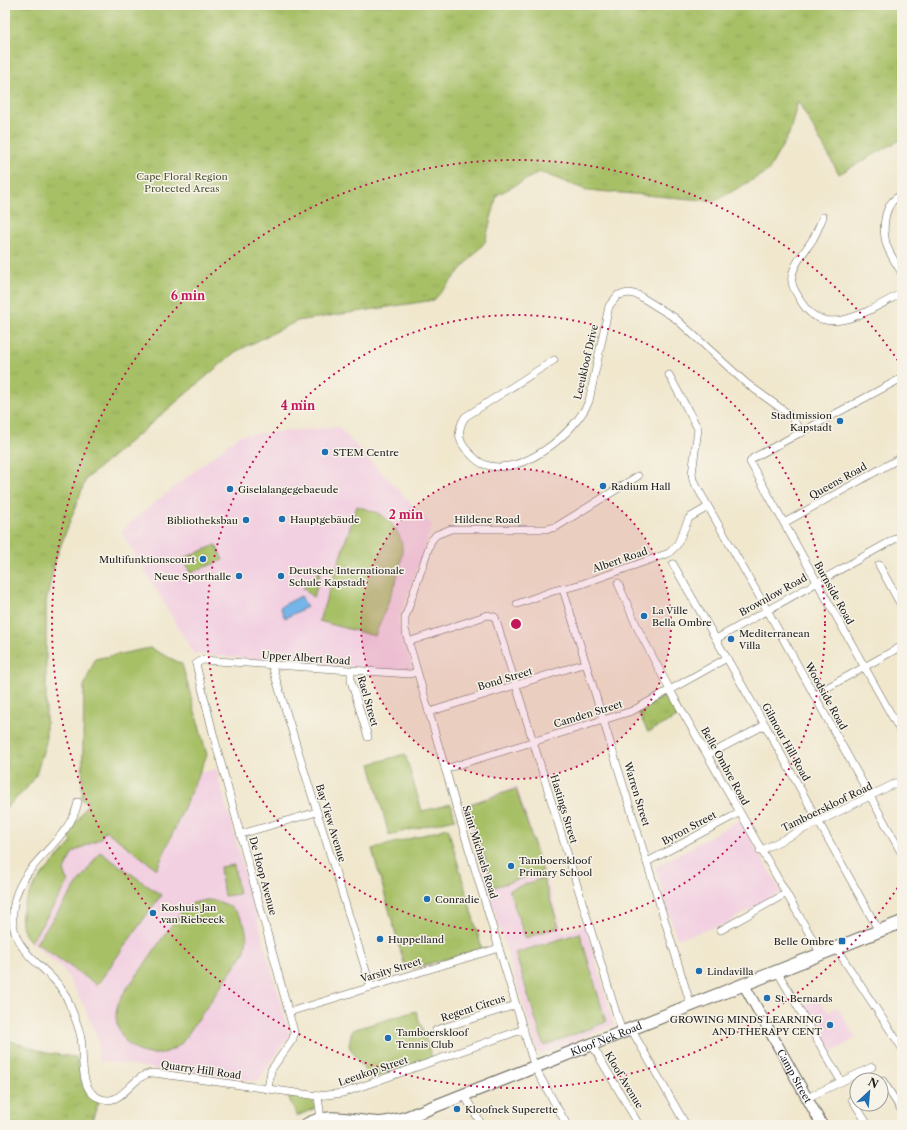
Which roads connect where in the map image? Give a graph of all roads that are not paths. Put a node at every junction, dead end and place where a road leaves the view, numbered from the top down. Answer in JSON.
{"nodes":[{"id":1,"x":902,"y":194,"type":"edge"},
{"id":2,"x":823,"y":217,"type":"dead end"},
{"id":3,"x":902,"y":274,"type":"edge"},
{"id":4,"x":902,"y":293,"type":"edge"},
{"id":5,"x":554,"y":360,"type":"dead end"},
{"id":6,"x":669,"y":375,"type":"dead end"},
{"id":7,"x":902,"y":378,"type":"edge"},
{"id":8,"x":802,"y":433,"type":"junction"},
{"id":9,"x":902,"y":457,"type":"edge"},
{"id":10,"x":638,"y":476,"type":"dead end"},
{"id":11,"x":708,"y":507,"type":"junction"},
{"id":12,"x":784,"y":522,"type":"junction"},
{"id":13,"x":902,"y":535,"type":"edge"},
{"id":14,"x":673,"y":564,"type":"dead end"},
{"id":15,"x":879,"y":565,"type":"dead end"},
{"id":16,"x":817,"y":582,"type":"junction"},
{"id":17,"x":618,"y":583,"type":"dead end"},
{"id":18,"x":563,"y":588,"type":"junction"},
{"id":19,"x":517,"y":604,"type":"dead end"},
{"id":20,"x":902,"y":607,"type":"edge"},
{"id":21,"x":766,"y":610,"type":"junction"},
{"id":22,"x":716,"y":639,"type":"junction"},
{"id":23,"x":408,"y":642,"type":"junction"},
{"id":24,"x":902,"y":646,"type":"edge"},
{"id":25,"x":727,"y":658,"type":"junction"},
{"id":26,"x":196,"y":664,"type":"joint"},
{"id":27,"x":586,"y":664,"type":"junction"},
{"id":28,"x":272,"y":666,"type":"junction"},
{"id":29,"x":864,"y":667,"type":"junction"},
{"id":30,"x":351,"y":671,"type":"junction"},
{"id":31,"x":417,"y":672,"type":"junction"},
{"id":32,"x":516,"y":686,"type":"junction"},
{"id":33,"x":670,"y":690,"type":"junction"},
{"id":34,"x":814,"y":695,"type":"junction"},
{"id":35,"x":429,"y":712,"type":"junction"},
{"id":36,"x":604,"y":720,"type":"junction"},
{"id":37,"x":765,"y":724,"type":"junction"},
{"id":38,"x":902,"y":734,"type":"edge"},
{"id":39,"x":368,"y":737,"type":"dead end"},
{"id":40,"x":533,"y":741,"type":"junction"},
{"id":41,"x":708,"y":755,"type":"junction"},
{"id":42,"x":445,"y":769,"type":"junction"},
{"id":43,"x":902,"y":780,"type":"edge"},
{"id":44,"x":871,"y":796,"type":"junction"},
{"id":45,"x":78,"y":802,"type":"dead end"},
{"id":46,"x":316,"y":812,"type":"junction"},
{"id":47,"x":739,"y":812,"type":"junction"},
{"id":48,"x":818,"y":822,"type":"junction"},
{"id":49,"x":241,"y":834,"type":"junction"},
{"id":50,"x":760,"y":851,"type":"junction"},
{"id":51,"x":902,"y":854,"type":"edge"},
{"id":52,"x":648,"y":862,"type":"junction"},
{"id":53,"x":785,"y":894,"type":"junction"},
{"id":54,"x":902,"y":922,"type":"edge"},
{"id":55,"x":721,"y":930,"type":"dead end"},
{"id":56,"x":879,"y":931,"type":"junction"},
{"id":57,"x":499,"y":948,"type":"junction"},
{"id":58,"x":836,"y":948,"type":"junction"},
{"id":59,"x":820,"y":954,"type":"junction"},
{"id":60,"x":777,"y":971,"type":"junction"},
{"id":61,"x":744,"y":984,"type":"junction"},
{"id":62,"x":370,"y":987,"type":"junction"},
{"id":63,"x":516,"y":1005,"type":"junction"},
{"id":64,"x":691,"y":1006,"type":"junction"},
{"id":65,"x":289,"y":1012,"type":"junction"},
{"id":66,"x":524,"y":1029,"type":"junction"},
{"id":67,"x":436,"y":1030,"type":"dead end"},
{"id":68,"x":627,"y":1030,"type":"junction"},
{"id":69,"x":592,"y":1045,"type":"junction"},
{"id":70,"x":902,"y":1048,"type":"edge"},
{"id":71,"x":872,"y":1067,"type":"dead end"},
{"id":72,"x":536,"y":1068,"type":"junction"},
{"id":73,"x":841,"y":1081,"type":"junction"},
{"id":74,"x":268,"y":1089,"type":"junction"},
{"id":75,"x":889,"y":1091,"type":"edge"},
{"id":76,"x":464,"y":1095,"type":"junction"},
{"id":77,"x":318,"y":1096,"type":"junction"},
{"id":78,"x":807,"y":1098,"type":"junction"},
{"id":79,"x":902,"y":1111,"type":"edge"},
{"id":80,"x":860,"y":1112,"type":"edge"},
{"id":81,"x":321,"y":1119,"type":"junction"},
{"id":82,"x":406,"y":1121,"type":"edge"},
{"id":83,"x":360,"y":1123,"type":"edge"},
{"id":84,"x":379,"y":1124,"type":"edge"},
{"id":85,"x":306,"y":1125,"type":"edge"},
{"id":86,"x":482,"y":1125,"type":"edge"},
{"id":87,"x":567,"y":1125,"type":"edge"},
{"id":88,"x":639,"y":1125,"type":"edge"},
{"id":89,"x":686,"y":1125,"type":"edge"},
{"id":90,"x":822,"y":1125,"type":"edge"},
{"id":91,"x":868,"y":1125,"type":"edge"}],
"edges":[{"from":1,"to":3,"type":"street"},
{"from":2,"to":4,"type":"street"},
{"from":5,"to":8,"type":"street","name":"Leeukloof Drive"},
{"from":6,"to":11,"type":"street","name":"Woodside Road"},
{"from":7,"to":8,"type":"street"},
{"from":8,"to":12,"type":"street","name":"Burnside Road"},
{"from":9,"to":12,"type":"street","name":"Queens Road"},
{"from":10,"to":23,"type":"street","name":"Hildene Road"},
{"from":11,"to":18,"type":"street","name":"Albert Road"},
{"from":11,"to":21,"type":"street","name":"Woodside Road"},
{"from":12,"to":16,"type":"street","name":"Burnside Road"},
{"from":13,"to":16,"type":"street","name":"Brownlow Road"},
{"from":14,"to":22,"type":"street","name":"Gilmour Hill Road"},
{"from":15,"to":20,"type":"street"},
{"from":16,"to":21,"type":"street","name":"Brownlow Road"},
{"from":16,"to":29,"type":"street","name":"Burnside Road"},
{"from":17,"to":33,"type":"street","name":"Belle Ombre Road"},
{"from":18,"to":19,"type":"street","name":"Albert Road"},
{"from":18,"to":27,"type":"street","name":"Warren Street"},
{"from":21,"to":22,"type":"street","name":"Brownlow Road"},
{"from":21,"to":34,"type":"street","name":"Woodside Road"},
{"from":22,"to":25,"type":"street","name":"Gilmour Hill Road"},
{"from":23,"to":31,"type":"street","name":"Saint Michaels Road"},
{"from":23,"to":32,"type":"street","name":"Hastings Street"},
{"from":24,"to":29,"type":"street"},
{"from":25,"to":33,"type":"street","name":"Camden Street"},
{"from":25,"to":37,"type":"street","name":"Gilmour Hill Road"},
{"from":26,"to":28,"type":"street","name":"Upper Albert Road"},
{"from":26,"to":49,"type":"street","name":"De Hoop Avenue"},
{"from":27,"to":32,"type":"street","name":"Bond Street"},
{"from":27,"to":36,"type":"street","name":"Warren Street"},
{"from":28,"to":30,"type":"street","name":"Upper Albert Road"},
{"from":28,"to":46,"type":"street","name":"Bay View Avenue"},
{"from":29,"to":34,"type":"street"},
{"from":29,"to":38,"type":"street","name":"Burnside Road"},
{"from":30,"to":31,"type":"street","name":"Upper Albert Road"},
{"from":30,"to":39,"type":"street","name":"Rael Street"},
{"from":31,"to":35,"type":"street","name":"Saint Michaels Road"},
{"from":32,"to":35,"type":"street","name":"Bond Street"},
{"from":32,"to":40,"type":"street","name":"Hastings Street"},
{"from":33,"to":36,"type":"street","name":"Camden Street"},
{"from":33,"to":41,"type":"street","name":"Belle Ombre Road"},
{"from":34,"to":44,"type":"street","name":"Woodside Road"},
{"from":35,"to":42,"type":"street","name":"Saint Michaels Road"},
{"from":36,"to":40,"type":"street","name":"Camden Street"},
{"from":36,"to":52,"type":"street","name":"Warren Street"},
{"from":37,"to":41,"type":"street"},
{"from":37,"to":48,"type":"street","name":"Gilmour Hill Road"},
{"from":40,"to":42,"type":"street","name":"Camden Street"},
{"from":40,"to":68,"type":"street","name":"Hastings Street"},
{"from":41,"to":47,"type":"street","name":"Belle Ombre Road"},
{"from":42,"to":57,"type":"street","name":"Saint Michaels Road"},
{"from":43,"to":44,"type":"street","name":"Tamboerskloof Road"},
{"from":44,"to":48,"type":"street","name":"Tamboerskloof Road"},
{"from":44,"to":51,"type":"street","name":"Woodside Road"},
{"from":45,"to":74,"type":"street","name":"Quarry Hill Road"},
{"from":46,"to":49,"type":"street"},
{"from":46,"to":62,"type":"street","name":"Bay View Avenue"},
{"from":47,"to":50,"type":"street","name":"Belle Ombre Road"},
{"from":47,"to":52,"type":"street","name":"Byron Street"},
{"from":48,"to":50,"type":"street","name":"Tamboerskloof Road"},
{"from":48,"to":56,"type":"street","name":"Gilmour Hill Road"},
{"from":49,"to":65,"type":"street","name":"De Hoop Avenue"},
{"from":50,"to":53,"type":"street","name":"Belle Ombre Road"},
{"from":52,"to":64,"type":"street","name":"Warren Street"},
{"from":53,"to":55,"type":"street"},
{"from":53,"to":59,"type":"street","name":"Belle Ombre Road"},
{"from":54,"to":56,"type":"main road","name":"Kloof Nek Road"},
{"from":56,"to":58,"type":"main road","name":"Kloof Nek Road"},
{"from":57,"to":62,"type":"street","name":"Varsity Street"},
{"from":57,"to":63,"type":"street","name":"Saint Michaels Road"},
{"from":58,"to":59,"type":"main road","name":"Kloof Nek Road"},
{"from":58,"to":70,"type":"street"},
{"from":59,"to":60,"type":"main road","name":"Kloof Nek Road"},
{"from":60,"to":61,"type":"main road","name":"Kloof Nek Road"},
{"from":60,"to":73,"type":"street"},
{"from":61,"to":64,"type":"main road","name":"Kloof Nek Road"},
{"from":61,"to":78,"type":"street","name":"Camp Street"},
{"from":62,"to":65,"type":"street","name":"Varsity Street"},
{"from":63,"to":66,"type":"street","name":"Saint Michaels Road"},
{"from":63,"to":67,"type":"street","name":"Regent Circus"},
{"from":64,"to":68,"type":"main road","name":"Kloof Nek Road"},
{"from":65,"to":74,"type":"street","name":"De Hoop Avenue"},
{"from":66,"to":72,"type":"street","name":"Saint Michaels Road"},
{"from":66,"to":77,"type":"street","name":"Leeukop Street"},
{"from":68,"to":69,"type":"main road","name":"Kloof Nek Road"},
{"from":68,"to":89,"type":"street","name":"Hastings Street"},
{"from":69,"to":72,"type":"main road","name":"Kloof Nek Road"},
{"from":69,"to":88,"type":"street","name":"Kloof Avenue"},
{"from":71,"to":73,"type":"street"},
{"from":72,"to":76,"type":"main road","name":"Kloof Nek Road"},
{"from":72,"to":87,"type":"street","name":"Saint Michaels Road"},
{"from":73,"to":78,"type":"street"},
{"from":74,"to":77,"type":"street","name":"Quarry Hill Road"},
{"from":75,"to":79,"type":"street"},
{"from":76,"to":82,"type":"main road","name":"Kloof Nek Road"},
{"from":76,"to":86,"type":"street"},
{"from":77,"to":81,"type":"street"},
{"from":78,"to":90,"type":"street","name":"Camp Street"},
{"from":80,"to":91,"type":"street"},
{"from":81,"to":83,"type":"main road","name":"Kloof Nek Road"},
{"from":81,"to":85,"type":"main road","name":"Kloof Nek Road"},
{"from":82,"to":84,"type":"main road","name":"Kloof Nek Road"},
{"from":83,"to":84,"type":"main road","name":"Kloof Nek Road"}]}
